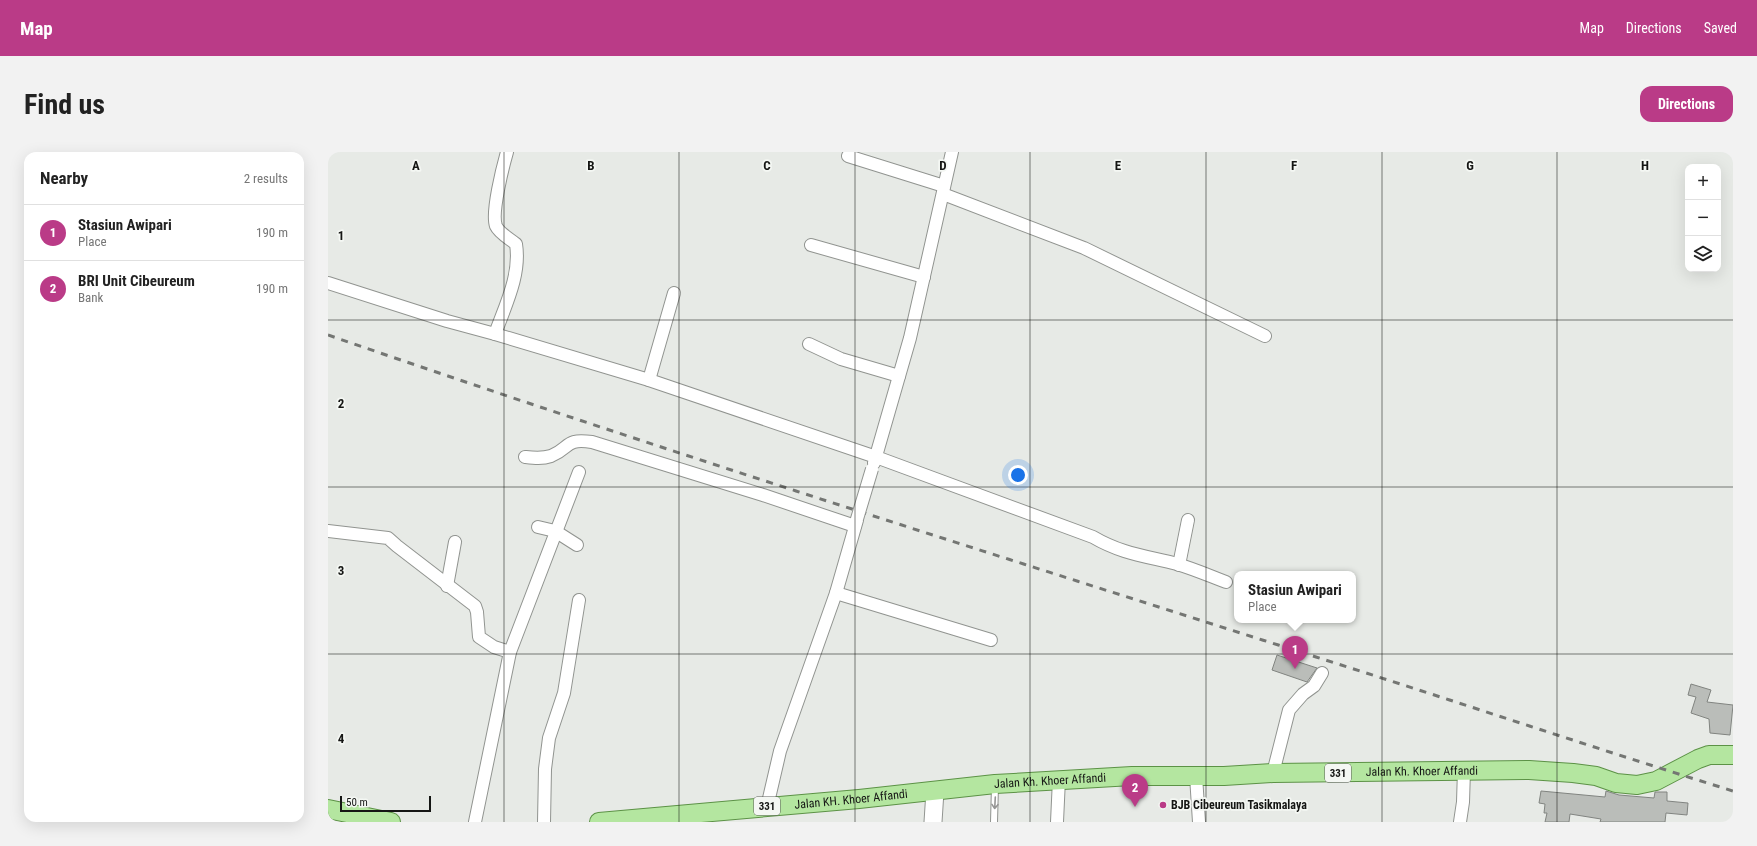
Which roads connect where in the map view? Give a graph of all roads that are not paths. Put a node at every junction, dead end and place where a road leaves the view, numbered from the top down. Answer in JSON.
{"nodes":[{"id":1,"x":507,"y":152,"type":"edge"},
{"id":2,"x":952,"y":152,"type":"edge"},
{"id":3,"x":848,"y":156,"type":"dead end"},
{"id":4,"x":943,"y":190,"type":"junction"},
{"id":5,"x":811,"y":245,"type":"dead end"},
{"id":6,"x":924,"y":277,"type":"junction"},
{"id":7,"x":328,"y":283,"type":"edge"},
{"id":8,"x":674,"y":293,"type":"dead end"},
{"id":9,"x":495,"y":334,"type":"junction"},
{"id":10,"x":1265,"y":336,"type":"dead end"},
{"id":11,"x":809,"y":344,"type":"dead end"},
{"id":12,"x":899,"y":376,"type":"junction"},
{"id":13,"x":649,"y":380,"type":"junction"},
{"id":14,"x":525,"y":457,"type":"dead end"},
{"id":15,"x":876,"y":457,"type":"junction"},
{"id":16,"x":579,"y":472,"type":"dead end"},
{"id":17,"x":1188,"y":520,"type":"dead end"},
{"id":18,"x":856,"y":522,"type":"junction"},
{"id":19,"x":538,"y":527,"type":"dead end"},
{"id":20,"x":328,"y":531,"type":"edge"},
{"id":21,"x":555,"y":532,"type":"junction"},
{"id":22,"x":455,"y":542,"type":"dead end"},
{"id":23,"x":577,"y":545,"type":"dead end"},
{"id":24,"x":1179,"y":565,"type":"junction"},
{"id":25,"x":1226,"y":582,"type":"dead end"},
{"id":26,"x":447,"y":586,"type":"junction"},
{"id":27,"x":836,"y":593,"type":"junction"},
{"id":28,"x":579,"y":600,"type":"dead end"},
{"id":29,"x":991,"y":640,"type":"dead end"},
{"id":30,"x":510,"y":652,"type":"junction"},
{"id":31,"x":1322,"y":673,"type":"dead end"},
{"id":32,"x":1733,"y":755,"type":"edge"},
{"id":33,"x":1464,"y":770,"type":"junction"},
{"id":34,"x":1273,"y":773,"type":"junction"},
{"id":35,"x":1196,"y":776,"type":"junction"},
{"id":36,"x":1059,"y":779,"type":"junction"},
{"id":37,"x":996,"y":784,"type":"junction"},
{"id":38,"x":940,"y":792,"type":"junction"},
{"id":39,"x":766,"y":807,"type":"junction"},
{"id":40,"x":329,"y":812,"type":"edge"},
{"id":41,"x":391,"y":822,"type":"edge"},
{"id":42,"x":476,"y":822,"type":"edge"},
{"id":43,"x":544,"y":822,"type":"edge"},
{"id":44,"x":599,"y":822,"type":"edge"},
{"id":45,"x":933,"y":822,"type":"edge"},
{"id":46,"x":994,"y":822,"type":"edge"},
{"id":47,"x":1057,"y":822,"type":"edge"},
{"id":48,"x":1199,"y":822,"type":"edge"},
{"id":49,"x":1460,"y":822,"type":"edge"}],
"edges":[{"from":1,"to":9,"type":"street"},
{"from":2,"to":4,"type":"street"},
{"from":3,"to":4,"type":"street"},
{"from":4,"to":6,"type":"street"},
{"from":4,"to":10,"type":"street"},
{"from":5,"to":6,"type":"street"},
{"from":6,"to":12,"type":"street"},
{"from":7,"to":9,"type":"street"},
{"from":8,"to":13,"type":"street"},
{"from":9,"to":13,"type":"street"},
{"from":11,"to":12,"type":"street"},
{"from":12,"to":15,"type":"street"},
{"from":13,"to":15,"type":"street"},
{"from":14,"to":18,"type":"street"},
{"from":15,"to":18,"type":"street","bridge":true},
{"from":15,"to":24,"type":"street"},
{"from":16,"to":21,"type":"street"},
{"from":17,"to":24,"type":"street"},
{"from":18,"to":27,"type":"street"},
{"from":19,"to":21,"type":"street"},
{"from":20,"to":26,"type":"street"},
{"from":21,"to":23,"type":"street"},
{"from":21,"to":30,"type":"street"},
{"from":22,"to":26,"type":"street"},
{"from":24,"to":25,"type":"street"},
{"from":26,"to":30,"type":"street"},
{"from":27,"to":29,"type":"street"},
{"from":27,"to":39,"type":"street"},
{"from":28,"to":43,"type":"street"},
{"from":30,"to":42,"type":"street"},
{"from":31,"to":34,"type":"street"},
{"from":32,"to":33,"type":"main road","name":"Jalan Kh. Khoer Affandi","number":"331"},
{"from":33,"to":34,"type":"main road","name":"Jalan Kh. Khoer Affandi","number":"331"},
{"from":33,"to":49,"type":"street"},
{"from":34,"to":35,"type":"main road","name":"Jalan Kh. Khoer Affandi","number":"331"},
{"from":35,"to":36,"type":"main road","name":"Jalan Kh. Khoer Affandi","number":"331"},
{"from":35,"to":48,"type":"street"},
{"from":36,"to":37,"type":"main road","name":"Jalan Kh. Khoer Affandi","number":"331"},
{"from":36,"to":47,"type":"street"},
{"from":37,"to":38,"type":"main road","name":"Jalan Kh. Khoer Affandi","number":"331"},
{"from":37,"to":46,"type":"lane","one_way":true},
{"from":38,"to":39,"type":"main road","name":"Jalan KH. Khoer Affandi","number":"331"},
{"from":38,"to":45,"type":"street"},
{"from":39,"to":44,"type":"main road","name":"Jalan KH. Khoer Affandi","number":"331"},
{"from":40,"to":41,"type":"main road"}]}
